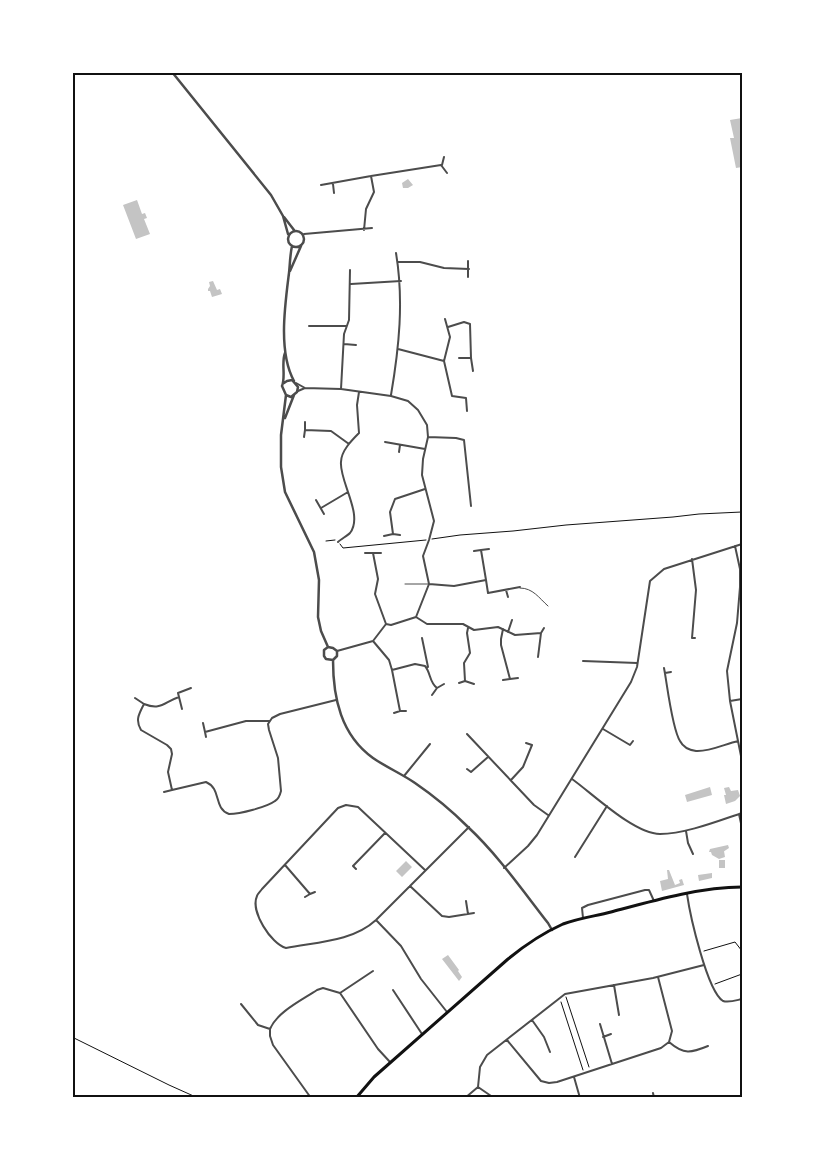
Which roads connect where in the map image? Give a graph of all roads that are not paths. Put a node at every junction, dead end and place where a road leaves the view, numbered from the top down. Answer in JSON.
{"nodes":[{"id":1,"x":172,"y":72,"type":"edge"},
{"id":2,"x":444,"y":157,"type":"dead end"},
{"id":3,"x":441,"y":165,"type":"junction"},
{"id":4,"x":447,"y":173,"type":"dead end"},
{"id":5,"x":371,"y":176,"type":"junction"},
{"id":6,"x":333,"y":184,"type":"junction"},
{"id":7,"x":322,"y":185,"type":"dead end"},
{"id":8,"x":334,"y":192,"type":"dead end"},
{"id":9,"x":283,"y":216,"type":"junction"},
{"id":10,"x":372,"y":228,"type":"dead end"},
{"id":11,"x":294,"y":230,"type":"junction"},
{"id":12,"x":364,"y":230,"type":"junction"},
{"id":13,"x":288,"y":234,"type":"junction"},
{"id":14,"x":304,"y":234,"type":"junction"},
{"id":15,"x":292,"y":246,"type":"junction"},
{"id":16,"x":301,"y":246,"type":"junction"},
{"id":17,"x":396,"y":254,"type":"dead end"},
{"id":18,"x":468,"y":260,"type":"dead end"},
{"id":19,"x":398,"y":262,"type":"junction"},
{"id":20,"x":469,"y":269,"type":"junction"},
{"id":21,"x":350,"y":270,"type":"dead end"},
{"id":22,"x":289,"y":272,"type":"junction"},
{"id":23,"x":468,"y":277,"type":"dead end"},
{"id":24,"x":400,"y":282,"type":"junction"},
{"id":25,"x":351,"y":284,"type":"junction"},
{"id":26,"x":445,"y":319,"type":"dead end"},
{"id":27,"x":308,"y":326,"type":"dead end"},
{"id":28,"x":346,"y":326,"type":"junction"},
{"id":29,"x":448,"y":326,"type":"junction"},
{"id":30,"x":344,"y":344,"type":"junction"},
{"id":31,"x":356,"y":345,"type":"dead end"},
{"id":32,"x":398,"y":349,"type":"junction"},
{"id":33,"x":285,"y":353,"type":"junction"},
{"id":34,"x":459,"y":358,"type":"dead end"},
{"id":35,"x":471,"y":358,"type":"junction"},
{"id":36,"x":444,"y":361,"type":"junction"},
{"id":37,"x":473,"y":371,"type":"dead end"},
{"id":38,"x":295,"y":382,"type":"junction"},
{"id":39,"x":284,"y":383,"type":"junction"},
{"id":40,"x":305,"y":388,"type":"junction"},
{"id":41,"x":341,"y":389,"type":"junction"},
{"id":42,"x":359,"y":391,"type":"junction"},
{"id":43,"x":297,"y":392,"type":"junction"},
{"id":44,"x":294,"y":394,"type":"junction"},
{"id":45,"x":286,"y":395,"type":"junction"},
{"id":46,"x":391,"y":396,"type":"junction"},
{"id":47,"x":466,"y":398,"type":"junction"},
{"id":48,"x":472,"y":398,"type":"dead end"},
{"id":49,"x":467,"y":411,"type":"dead end"},
{"id":50,"x":284,"y":419,"type":"junction"},
{"id":51,"x":305,"y":422,"type":"dead end"},
{"id":52,"x":305,"y":430,"type":"junction"},
{"id":53,"x":304,"y":437,"type":"dead end"},
{"id":54,"x":428,"y":438,"type":"junction"},
{"id":55,"x":384,"y":442,"type":"dead end"},
{"id":56,"x":349,"y":444,"type":"junction"},
{"id":57,"x":400,"y":445,"type":"junction"},
{"id":58,"x":425,"y":449,"type":"junction"},
{"id":59,"x":399,"y":452,"type":"dead end"},
{"id":60,"x":425,"y":489,"type":"junction"},
{"id":61,"x":348,"y":492,"type":"junction"},
{"id":62,"x":316,"y":500,"type":"dead end"},
{"id":63,"x":471,"y":506,"type":"dead end"},
{"id":64,"x":321,"y":508,"type":"junction"},
{"id":65,"x":324,"y":514,"type":"dead end"},
{"id":66,"x":392,"y":534,"type":"junction"},
{"id":67,"x":400,"y":535,"type":"dead end"},
{"id":68,"x":384,"y":536,"type":"dead end"},
{"id":69,"x":338,"y":542,"type":"road end"},
{"id":70,"x":742,"y":544,"type":"edge"},
{"id":71,"x":735,"y":546,"type":"junction"},
{"id":72,"x":489,"y":549,"type":"dead end"},
{"id":73,"x":481,"y":550,"type":"junction"},
{"id":74,"x":474,"y":551,"type":"dead end"},
{"id":75,"x":365,"y":553,"type":"dead end"},
{"id":76,"x":373,"y":553,"type":"junction"},
{"id":77,"x":381,"y":553,"type":"dead end"},
{"id":78,"x":692,"y":559,"type":"junction"},
{"id":79,"x":486,"y":580,"type":"junction"},
{"id":80,"x":405,"y":584,"type":"dead end"},
{"id":81,"x":429,"y":584,"type":"junction"},
{"id":82,"x":520,"y":588,"type":"joint"},
{"id":83,"x":506,"y":590,"type":"junction"},
{"id":84,"x":508,"y":596,"type":"dead end"},
{"id":85,"x":548,"y":606,"type":"dead end"},
{"id":86,"x":416,"y":616,"type":"junction"},
{"id":87,"x":512,"y":620,"type":"dead end"},
{"id":88,"x":737,"y":623,"type":"junction"},
{"id":89,"x":742,"y":623,"type":"edge"},
{"id":90,"x":386,"y":624,"type":"junction"},
{"id":91,"x":468,"y":627,"type":"junction"},
{"id":92,"x":544,"y":628,"type":"dead end"},
{"id":93,"x":503,"y":629,"type":"junction"},
{"id":94,"x":508,"y":632,"type":"junction"},
{"id":95,"x":541,"y":633,"type":"junction"},
{"id":96,"x":688,"y":637,"type":"dead end"},
{"id":97,"x":422,"y":638,"type":"dead end"},
{"id":98,"x":373,"y":641,"type":"junction"},
{"id":99,"x":328,"y":647,"type":"junction"},
{"id":100,"x":337,"y":651,"type":"junction"},
{"id":101,"x":538,"y":657,"type":"dead end"},
{"id":102,"x":333,"y":660,"type":"junction"},
{"id":103,"x":583,"y":661,"type":"dead end"},
{"id":104,"x":637,"y":662,"type":"junction"},
{"id":105,"x":664,"y":668,"type":"dead end"},
{"id":106,"x":392,"y":670,"type":"junction"},
{"id":107,"x":428,"y":670,"type":"junction"},
{"id":108,"x":671,"y":672,"type":"dead end"},
{"id":109,"x":665,"y":673,"type":"junction"},
{"id":110,"x":518,"y":678,"type":"dead end"},
{"id":111,"x":510,"y":679,"type":"junction"},
{"id":112,"x":503,"y":680,"type":"dead end"},
{"id":113,"x":465,"y":681,"type":"junction"},
{"id":114,"x":459,"y":683,"type":"dead end"},
{"id":115,"x":444,"y":684,"type":"dead end"},
{"id":116,"x":474,"y":684,"type":"dead end"},
{"id":117,"x":191,"y":688,"type":"dead end"},
{"id":118,"x":437,"y":688,"type":"junction"},
{"id":119,"x":432,"y":695,"type":"dead end"},
{"id":120,"x":179,"y":697,"type":"junction"},
{"id":121,"x":135,"y":698,"type":"dead end"},
{"id":122,"x":742,"y":699,"type":"edge"},
{"id":123,"x":336,"y":700,"type":"junction"},
{"id":124,"x":730,"y":701,"type":"junction"},
{"id":125,"x":144,"y":704,"type":"junction"},
{"id":126,"x":182,"y":709,"type":"dead end"},
{"id":127,"x":406,"y":710,"type":"dead end"},
{"id":128,"x":400,"y":712,"type":"junction"},
{"id":129,"x":394,"y":713,"type":"dead end"},
{"id":130,"x":269,"y":721,"type":"junction"},
{"id":131,"x":202,"y":723,"type":"dead end"},
{"id":132,"x":603,"y":729,"type":"junction"},
{"id":133,"x":204,"y":732,"type":"junction"},
{"id":134,"x":467,"y":734,"type":"dead end"},
{"id":135,"x":206,"y":737,"type":"dead end"},
{"id":136,"x":738,"y":741,"type":"junction"},
{"id":137,"x":633,"y":742,"type":"dead end"},
{"id":138,"x":526,"y":743,"type":"dead end"},
{"id":139,"x":430,"y":744,"type":"dead end"},
{"id":140,"x":630,"y":745,"type":"junction"},
{"id":141,"x":628,"y":750,"type":"dead end"},
{"id":142,"x":488,"y":757,"type":"junction"},
{"id":143,"x":742,"y":761,"type":"edge"},
{"id":144,"x":467,"y":768,"type":"dead end"},
{"id":145,"x":404,"y":776,"type":"junction"},
{"id":146,"x":572,"y":779,"type":"junction"},
{"id":147,"x":512,"y":780,"type":"junction"},
{"id":148,"x":172,"y":790,"type":"junction"},
{"id":149,"x":164,"y":792,"type":"dead end"},
{"id":150,"x":607,"y":806,"type":"junction"},
{"id":151,"x":742,"y":813,"type":"edge"},
{"id":152,"x":739,"y":814,"type":"junction"},
{"id":153,"x":548,"y":815,"type":"junction"},
{"id":154,"x":468,"y":827,"type":"junction"},
{"id":155,"x":742,"y":828,"type":"edge"},
{"id":156,"x":686,"y":831,"type":"junction"},
{"id":157,"x":384,"y":833,"type":"junction"},
{"id":158,"x":693,"y":854,"type":"dead end"},
{"id":159,"x":576,"y":857,"type":"dead end"},
{"id":160,"x":284,"y":865,"type":"junction"},
{"id":161,"x":504,"y":868,"type":"junction"},
{"id":162,"x":356,"y":869,"type":"dead end"},
{"id":163,"x":425,"y":870,"type":"junction"},
{"id":164,"x":410,"y":886,"type":"junction"},
{"id":165,"x":742,"y":887,"type":"edge"},
{"id":166,"x":315,"y":892,"type":"dead end"},
{"id":167,"x":310,"y":894,"type":"junction"},
{"id":168,"x":687,"y":894,"type":"junction"},
{"id":169,"x":305,"y":897,"type":"dead end"},
{"id":170,"x":466,"y":901,"type":"dead end"},
{"id":171,"x":654,"y":901,"type":"junction"},
{"id":172,"x":474,"y":913,"type":"dead end"},
{"id":173,"x":468,"y":914,"type":"junction"},
{"id":174,"x":583,"y":918,"type":"junction"},
{"id":175,"x":376,"y":920,"type":"junction"},
{"id":176,"x":552,"y":930,"type":"junction"},
{"id":177,"x":704,"y":965,"type":"junction"},
{"id":178,"x":374,"y":971,"type":"dead end"},
{"id":179,"x":368,"y":975,"type":"junction"},
{"id":180,"x":658,"y":977,"type":"junction"},
{"id":181,"x":371,"y":978,"type":"dead end"},
{"id":182,"x":614,"y":985,"type":"junction"},
{"id":183,"x":393,"y":990,"type":"dead end"},
{"id":184,"x":340,"y":993,"type":"junction"},
{"id":185,"x":742,"y":999,"type":"edge"},
{"id":186,"x":242,"y":1004,"type":"dead end"},
{"id":187,"x":624,"y":1011,"type":"dead end"},
{"id":188,"x":446,"y":1012,"type":"junction"},
{"id":189,"x":532,"y":1020,"type":"junction"},
{"id":190,"x":600,"y":1024,"type":"dead end"},
{"id":191,"x":270,"y":1029,"type":"junction"},
{"id":192,"x":422,"y":1034,"type":"junction"},
{"id":193,"x":611,"y":1034,"type":"dead end"},
{"id":194,"x":603,"y":1037,"type":"junction"},
{"id":195,"x":507,"y":1040,"type":"junction"},
{"id":196,"x":669,"y":1042,"type":"junction"},
{"id":197,"x":708,"y":1046,"type":"dead end"},
{"id":198,"x":700,"y":1049,"type":"junction"},
{"id":199,"x":550,"y":1052,"type":"dead end"},
{"id":200,"x":702,"y":1055,"type":"dead end"},
{"id":201,"x":390,"y":1062,"type":"junction"},
{"id":202,"x":612,"y":1064,"type":"junction"},
{"id":203,"x":574,"y":1077,"type":"junction"},
{"id":204,"x":478,"y":1087,"type":"junction"},
{"id":205,"x":653,"y":1093,"type":"dead end"},
{"id":206,"x":311,"y":1098,"type":"edge"},
{"id":207,"x":356,"y":1098,"type":"edge"},
{"id":208,"x":465,"y":1098,"type":"edge"},
{"id":209,"x":494,"y":1098,"type":"edge"},
{"id":210,"x":580,"y":1098,"type":"edge"},
{"id":211,"x":654,"y":1098,"type":"edge"}],
"edges":[{"from":1,"to":9,"type":"street"},
{"from":2,"to":3,"type":"street"},
{"from":3,"to":4,"type":"street"},
{"from":3,"to":5,"type":"street"},
{"from":5,"to":6,"type":"street"},
{"from":5,"to":12,"type":"street"},
{"from":6,"to":7,"type":"street"},
{"from":6,"to":8,"type":"street"},
{"from":9,"to":11,"type":"street"},
{"from":9,"to":13,"type":"street"},
{"from":10,"to":12,"type":"street"},
{"from":11,"to":13,"type":"street"},
{"from":11,"to":14,"type":"street"},
{"from":12,"to":14,"type":"street"},
{"from":13,"to":15,"type":"street"},
{"from":14,"to":16,"type":"street"},
{"from":15,"to":16,"type":"street"},
{"from":15,"to":22,"type":"street"},
{"from":16,"to":22,"type":"street"},
{"from":17,"to":19,"type":"street"},
{"from":18,"to":20,"type":"street"},
{"from":19,"to":20,"type":"street"},
{"from":19,"to":24,"type":"street"},
{"from":20,"to":23,"type":"street"},
{"from":21,"to":25,"type":"street"},
{"from":22,"to":33,"type":"street"},
{"from":24,"to":25,"type":"street"},
{"from":24,"to":32,"type":"street"},
{"from":25,"to":28,"type":"street"},
{"from":26,"to":29,"type":"street"},
{"from":27,"to":28,"type":"street"},
{"from":28,"to":30,"type":"street"},
{"from":29,"to":35,"type":"street"},
{"from":29,"to":36,"type":"street"},
{"from":30,"to":31,"type":"street"},
{"from":30,"to":41,"type":"street"},
{"from":32,"to":36,"type":"street"},
{"from":32,"to":46,"type":"street"},
{"from":33,"to":38,"type":"street"},
{"from":33,"to":39,"type":"street"},
{"from":34,"to":35,"type":"street"},
{"from":35,"to":37,"type":"street"},
{"from":36,"to":47,"type":"street"},
{"from":38,"to":39,"type":"street"},
{"from":38,"to":40,"type":"street"},
{"from":38,"to":43,"type":"street"},
{"from":39,"to":45,"type":"street"},
{"from":40,"to":41,"type":"street"},
{"from":40,"to":43,"type":"street"},
{"from":41,"to":42,"type":"street"},
{"from":42,"to":46,"type":"street"},
{"from":42,"to":56,"type":"street"},
{"from":43,"to":44,"type":"street"},
{"from":44,"to":45,"type":"street"},
{"from":44,"to":50,"type":"street"},
{"from":45,"to":50,"type":"street"},
{"from":46,"to":54,"type":"street"},
{"from":47,"to":48,"type":"street"},
{"from":47,"to":49,"type":"street"},
{"from":50,"to":99,"type":"street"},
{"from":51,"to":52,"type":"street"},
{"from":52,"to":53,"type":"street"},
{"from":52,"to":56,"type":"street"},
{"from":54,"to":58,"type":"street"},
{"from":54,"to":63,"type":"street"},
{"from":55,"to":57,"type":"street"},
{"from":56,"to":61,"type":"street"},
{"from":57,"to":58,"type":"street"},
{"from":57,"to":59,"type":"street"},
{"from":58,"to":60,"type":"street"},
{"from":60,"to":66,"type":"street"},
{"from":60,"to":81,"type":"street"},
{"from":61,"to":64,"type":"street"},
{"from":61,"to":69,"type":"street"},
{"from":62,"to":64,"type":"street"},
{"from":64,"to":65,"type":"street"},
{"from":66,"to":67,"type":"street"},
{"from":66,"to":68,"type":"street"},
{"from":70,"to":71,"type":"street"},
{"from":71,"to":78,"type":"street"},
{"from":71,"to":88,"type":"street"},
{"from":72,"to":73,"type":"street"},
{"from":73,"to":74,"type":"street"},
{"from":73,"to":79,"type":"street"},
{"from":75,"to":76,"type":"street"},
{"from":76,"to":77,"type":"street"},
{"from":76,"to":90,"type":"street"},
{"from":78,"to":96,"type":"street"},
{"from":78,"to":104,"type":"street"},
{"from":79,"to":81,"type":"street"},
{"from":79,"to":83,"type":"street"},
{"from":80,"to":81,"type":"street"},
{"from":81,"to":86,"type":"street"},
{"from":82,"to":83,"type":"street"},
{"from":82,"to":85,"type":"street"},
{"from":83,"to":84,"type":"street"},
{"from":86,"to":90,"type":"street"},
{"from":86,"to":91,"type":"street"},
{"from":87,"to":94,"type":"street"},
{"from":88,"to":89,"type":"street"},
{"from":88,"to":124,"type":"street"},
{"from":90,"to":98,"type":"street"},
{"from":91,"to":93,"type":"street"},
{"from":91,"to":113,"type":"street"},
{"from":92,"to":95,"type":"street"},
{"from":93,"to":94,"type":"street"},
{"from":93,"to":111,"type":"street"},
{"from":94,"to":95,"type":"street"},
{"from":95,"to":101,"type":"street"},
{"from":97,"to":107,"type":"street"},
{"from":98,"to":100,"type":"street"},
{"from":98,"to":106,"type":"street"},
{"from":99,"to":100,"type":"street"},
{"from":99,"to":102,"type":"street"},
{"from":100,"to":102,"type":"street"},
{"from":102,"to":123,"type":"street"},
{"from":103,"to":104,"type":"street"},
{"from":104,"to":132,"type":"street"},
{"from":105,"to":109,"type":"street"},
{"from":106,"to":107,"type":"street"},
{"from":106,"to":128,"type":"street"},
{"from":107,"to":118,"type":"street"},
{"from":108,"to":109,"type":"street"},
{"from":109,"to":136,"type":"street"},
{"from":110,"to":111,"type":"street"},
{"from":111,"to":112,"type":"street"},
{"from":113,"to":114,"type":"street"},
{"from":113,"to":116,"type":"street"},
{"from":115,"to":118,"type":"street"},
{"from":117,"to":120,"type":"street"},
{"from":118,"to":119,"type":"street"},
{"from":120,"to":125,"type":"street"},
{"from":120,"to":126,"type":"street"},
{"from":121,"to":125,"type":"street"},
{"from":122,"to":124,"type":"street"},
{"from":123,"to":130,"type":"street"},
{"from":123,"to":145,"type":"street"},
{"from":124,"to":136,"type":"street"},
{"from":125,"to":148,"type":"street"},
{"from":127,"to":128,"type":"street"},
{"from":128,"to":129,"type":"street"},
{"from":130,"to":133,"type":"street"},
{"from":130,"to":148,"type":"street"},
{"from":131,"to":133,"type":"street"},
{"from":132,"to":140,"type":"street"},
{"from":132,"to":146,"type":"street"},
{"from":133,"to":135,"type":"street"},
{"from":134,"to":142,"type":"street"},
{"from":136,"to":143,"type":"street"},
{"from":137,"to":140,"type":"street"},
{"from":138,"to":147,"type":"street"},
{"from":139,"to":145,"type":"street"},
{"from":140,"to":141,"type":"street"},
{"from":142,"to":144,"type":"street"},
{"from":142,"to":147,"type":"street"},
{"from":145,"to":154,"type":"street"},
{"from":146,"to":150,"type":"street"},
{"from":146,"to":153,"type":"street"},
{"from":147,"to":153,"type":"street"},
{"from":148,"to":149,"type":"street"},
{"from":150,"to":156,"type":"street"},
{"from":150,"to":159,"type":"street"},
{"from":151,"to":152,"type":"street"},
{"from":152,"to":155,"type":"street"},
{"from":152,"to":156,"type":"street"},
{"from":153,"to":161,"type":"street"},
{"from":154,"to":161,"type":"street"},
{"from":154,"to":163,"type":"street"},
{"from":156,"to":158,"type":"street"},
{"from":157,"to":160,"type":"street"},
{"from":157,"to":162,"type":"street"},
{"from":157,"to":163,"type":"street"},
{"from":160,"to":167,"type":"street"},
{"from":160,"to":175,"type":"street"},
{"from":161,"to":176,"type":"street"},
{"from":163,"to":164,"type":"street"},
{"from":164,"to":173,"type":"street"},
{"from":164,"to":175,"type":"street"},
{"from":165,"to":168,"type":"main road"},
{"from":166,"to":167,"type":"street"},
{"from":167,"to":169,"type":"street"},
{"from":168,"to":171,"type":"main road"},
{"from":168,"to":177,"type":"street"},
{"from":170,"to":173,"type":"street"},
{"from":171,"to":174,"type":"main road"},
{"from":171,"to":174,"type":"street"},
{"from":172,"to":173,"type":"street"},
{"from":174,"to":176,"type":"main road"},
{"from":175,"to":188,"type":"street"},
{"from":176,"to":188,"type":"main road"},
{"from":177,"to":180,"type":"street"},
{"from":177,"to":185,"type":"street"},
{"from":178,"to":179,"type":"street"},
{"from":179,"to":181,"type":"street"},
{"from":179,"to":184,"type":"street"},
{"from":180,"to":182,"type":"street"},
{"from":180,"to":196,"type":"street"},
{"from":182,"to":187,"type":"street"},
{"from":182,"to":189,"type":"street"},
{"from":183,"to":192,"type":"street"},
{"from":184,"to":191,"type":"street"},
{"from":184,"to":201,"type":"street"},
{"from":186,"to":191,"type":"street"},
{"from":188,"to":192,"type":"main road"},
{"from":189,"to":195,"type":"street"},
{"from":189,"to":199,"type":"street"},
{"from":190,"to":194,"type":"street"},
{"from":191,"to":206,"type":"street"},
{"from":192,"to":201,"type":"main road"},
{"from":193,"to":194,"type":"street"},
{"from":194,"to":202,"type":"street"},
{"from":195,"to":203,"type":"street"},
{"from":195,"to":204,"type":"street"},
{"from":196,"to":198,"type":"street"},
{"from":196,"to":202,"type":"street"},
{"from":197,"to":198,"type":"street"},
{"from":198,"to":200,"type":"street"},
{"from":201,"to":207,"type":"main road"},
{"from":202,"to":203,"type":"street"},
{"from":203,"to":210,"type":"street"},
{"from":204,"to":208,"type":"street"},
{"from":204,"to":209,"type":"street"},
{"from":205,"to":211,"type":"street"}]}
